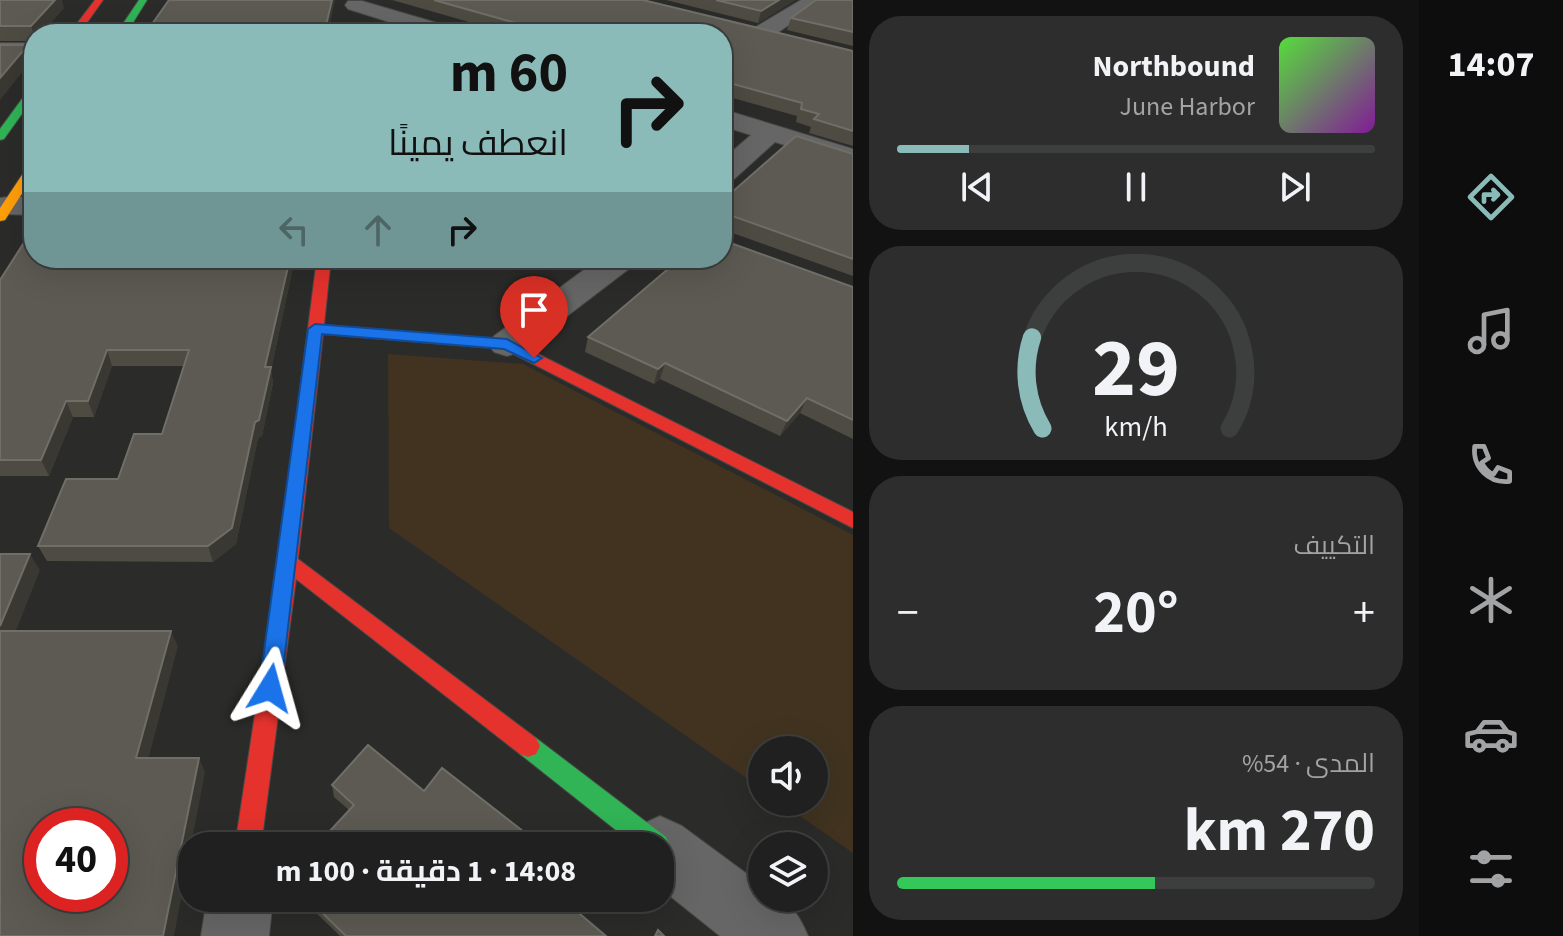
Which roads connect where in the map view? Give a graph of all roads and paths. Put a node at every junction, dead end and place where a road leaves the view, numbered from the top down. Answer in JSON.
{"nodes":[{"id":1,"x":99,"y":0,"type":"edge"},
{"id":2,"x":143,"y":0,"type":"edge"},
{"id":3,"x":815,"y":0,"type":"edge"},
{"id":4,"x":355,"y":8,"type":"edge"},
{"id":5,"x":81,"y":24,"type":"edge"},
{"id":6,"x":127,"y":24,"type":"edge"},
{"id":7,"x":413,"y":24,"type":"edge"},
{"id":8,"x":792,"y":41,"type":"edge"},
{"id":9,"x":0,"y":50,"type":"edge"},
{"id":10,"x":24,"y":50,"type":"edge"},
{"id":11,"x":24,"y":104,"type":"edge"},
{"id":12,"x":732,"y":120,"type":"edge"},
{"id":13,"x":770,"y":132,"type":"junction"},
{"id":14,"x":0,"y":137,"type":"edge"},
{"id":15,"x":853,"y":158,"type":"edge"},
{"id":16,"x":732,"y":166,"type":"edge"},
{"id":17,"x":24,"y":188,"type":"edge"},
{"id":18,"x":14,"y":210,"type":"edge"},
{"id":19,"x":323,"y":268,"type":"edge"},
{"id":20,"x":609,"y":268,"type":"edge"},
{"id":21,"x":315,"y":329,"type":"junction"},
{"id":22,"x":507,"y":344,"type":"junction"},
{"id":23,"x":853,"y":521,"type":"edge"},
{"id":24,"x":288,"y":562,"type":"junction"},
{"id":25,"x":250,"y":832,"type":"edge"},
{"id":26,"x":639,"y":832,"type":"edge"},
{"id":27,"x":674,"y":859,"type":"edge"},
{"id":28,"x":238,"y":912,"type":"edge"},
{"id":29,"x":235,"y":936,"type":"edge"},
{"id":30,"x":774,"y":936,"type":"edge"}],
"edges":[{"from":1,"to":5,"type":"street"},
{"from":2,"to":6,"type":"street"},
{"from":3,"to":8,"type":"street"},
{"from":4,"to":7,"type":"street"},
{"from":9,"to":10,"type":"street"},
{"from":11,"to":14,"type":"street"},
{"from":12,"to":13,"type":"street"},
{"from":13,"to":15,"type":"street"},
{"from":13,"to":16,"type":"street"},
{"from":17,"to":18,"type":"street"},
{"from":19,"to":21,"type":"street"},
{"from":20,"to":22,"type":"street"},
{"from":21,"to":22,"type":"street"},
{"from":21,"to":24,"type":"street"},
{"from":22,"to":23,"type":"street"},
{"from":24,"to":25,"type":"street"},
{"from":24,"to":26,"type":"street"},
{"from":27,"to":30,"type":"street"},
{"from":28,"to":29,"type":"street"}]}
